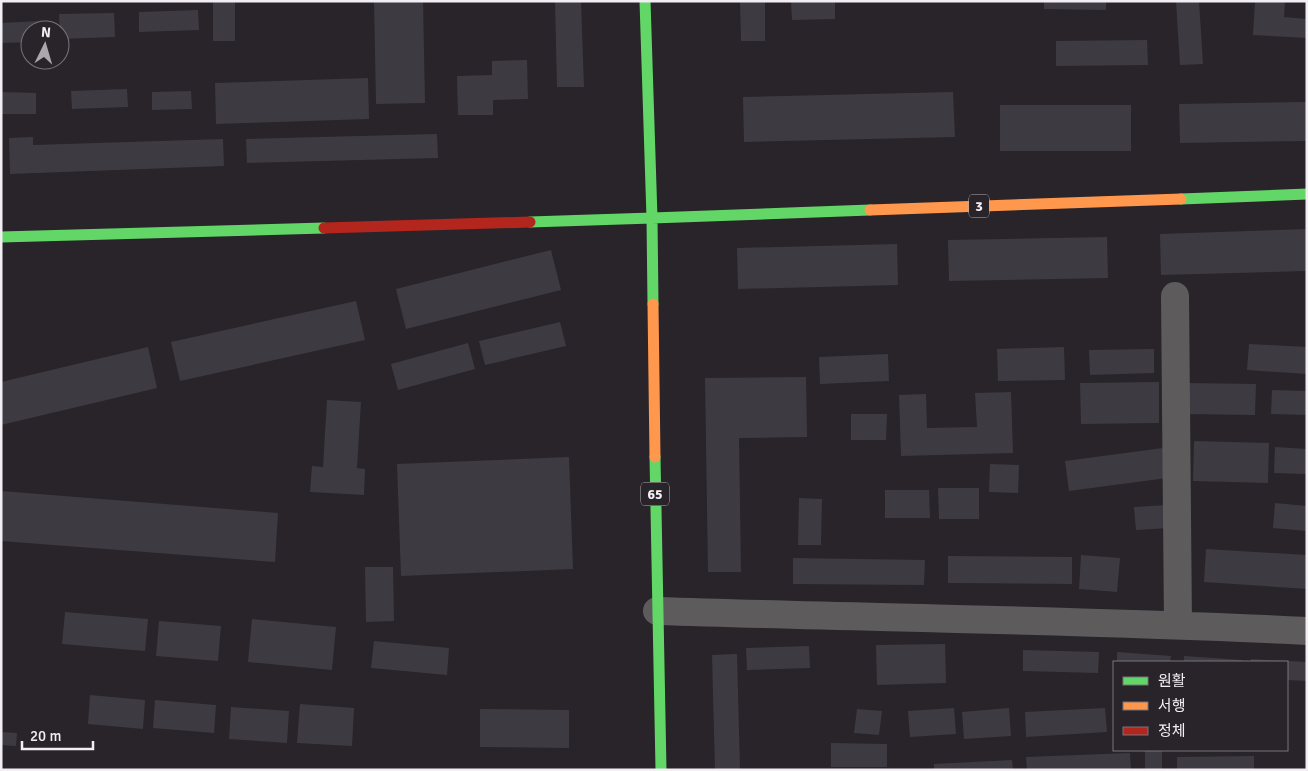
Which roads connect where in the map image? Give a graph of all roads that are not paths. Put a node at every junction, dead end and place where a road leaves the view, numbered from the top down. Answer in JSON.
{"nodes":[{"id":1,"x":645,"y":1,"type":"edge"},
{"id":2,"x":1307,"y":194,"type":"edge"},
{"id":3,"x":652,"y":218,"type":"junction"},
{"id":4,"x":1,"y":237,"type":"edge"},
{"id":5,"x":1175,"y":296,"type":"dead end"},
{"id":6,"x":657,"y":611,"type":"junction"},
{"id":7,"x":1178,"y":624,"type":"junction"},
{"id":8,"x":1307,"y":631,"type":"edge"},
{"id":9,"x":661,"y":770,"type":"edge"}],
"edges":[{"from":1,"to":3,"type":"main road"},
{"from":2,"to":3,"type":"main road","number":"3"},
{"from":3,"to":4,"type":"main road","number":"3"},
{"from":3,"to":6,"type":"main road","number":"65"},
{"from":5,"to":7,"type":"street"},
{"from":6,"to":7,"type":"street"},
{"from":6,"to":9,"type":"main road","number":"65"},
{"from":7,"to":8,"type":"street"}]}
